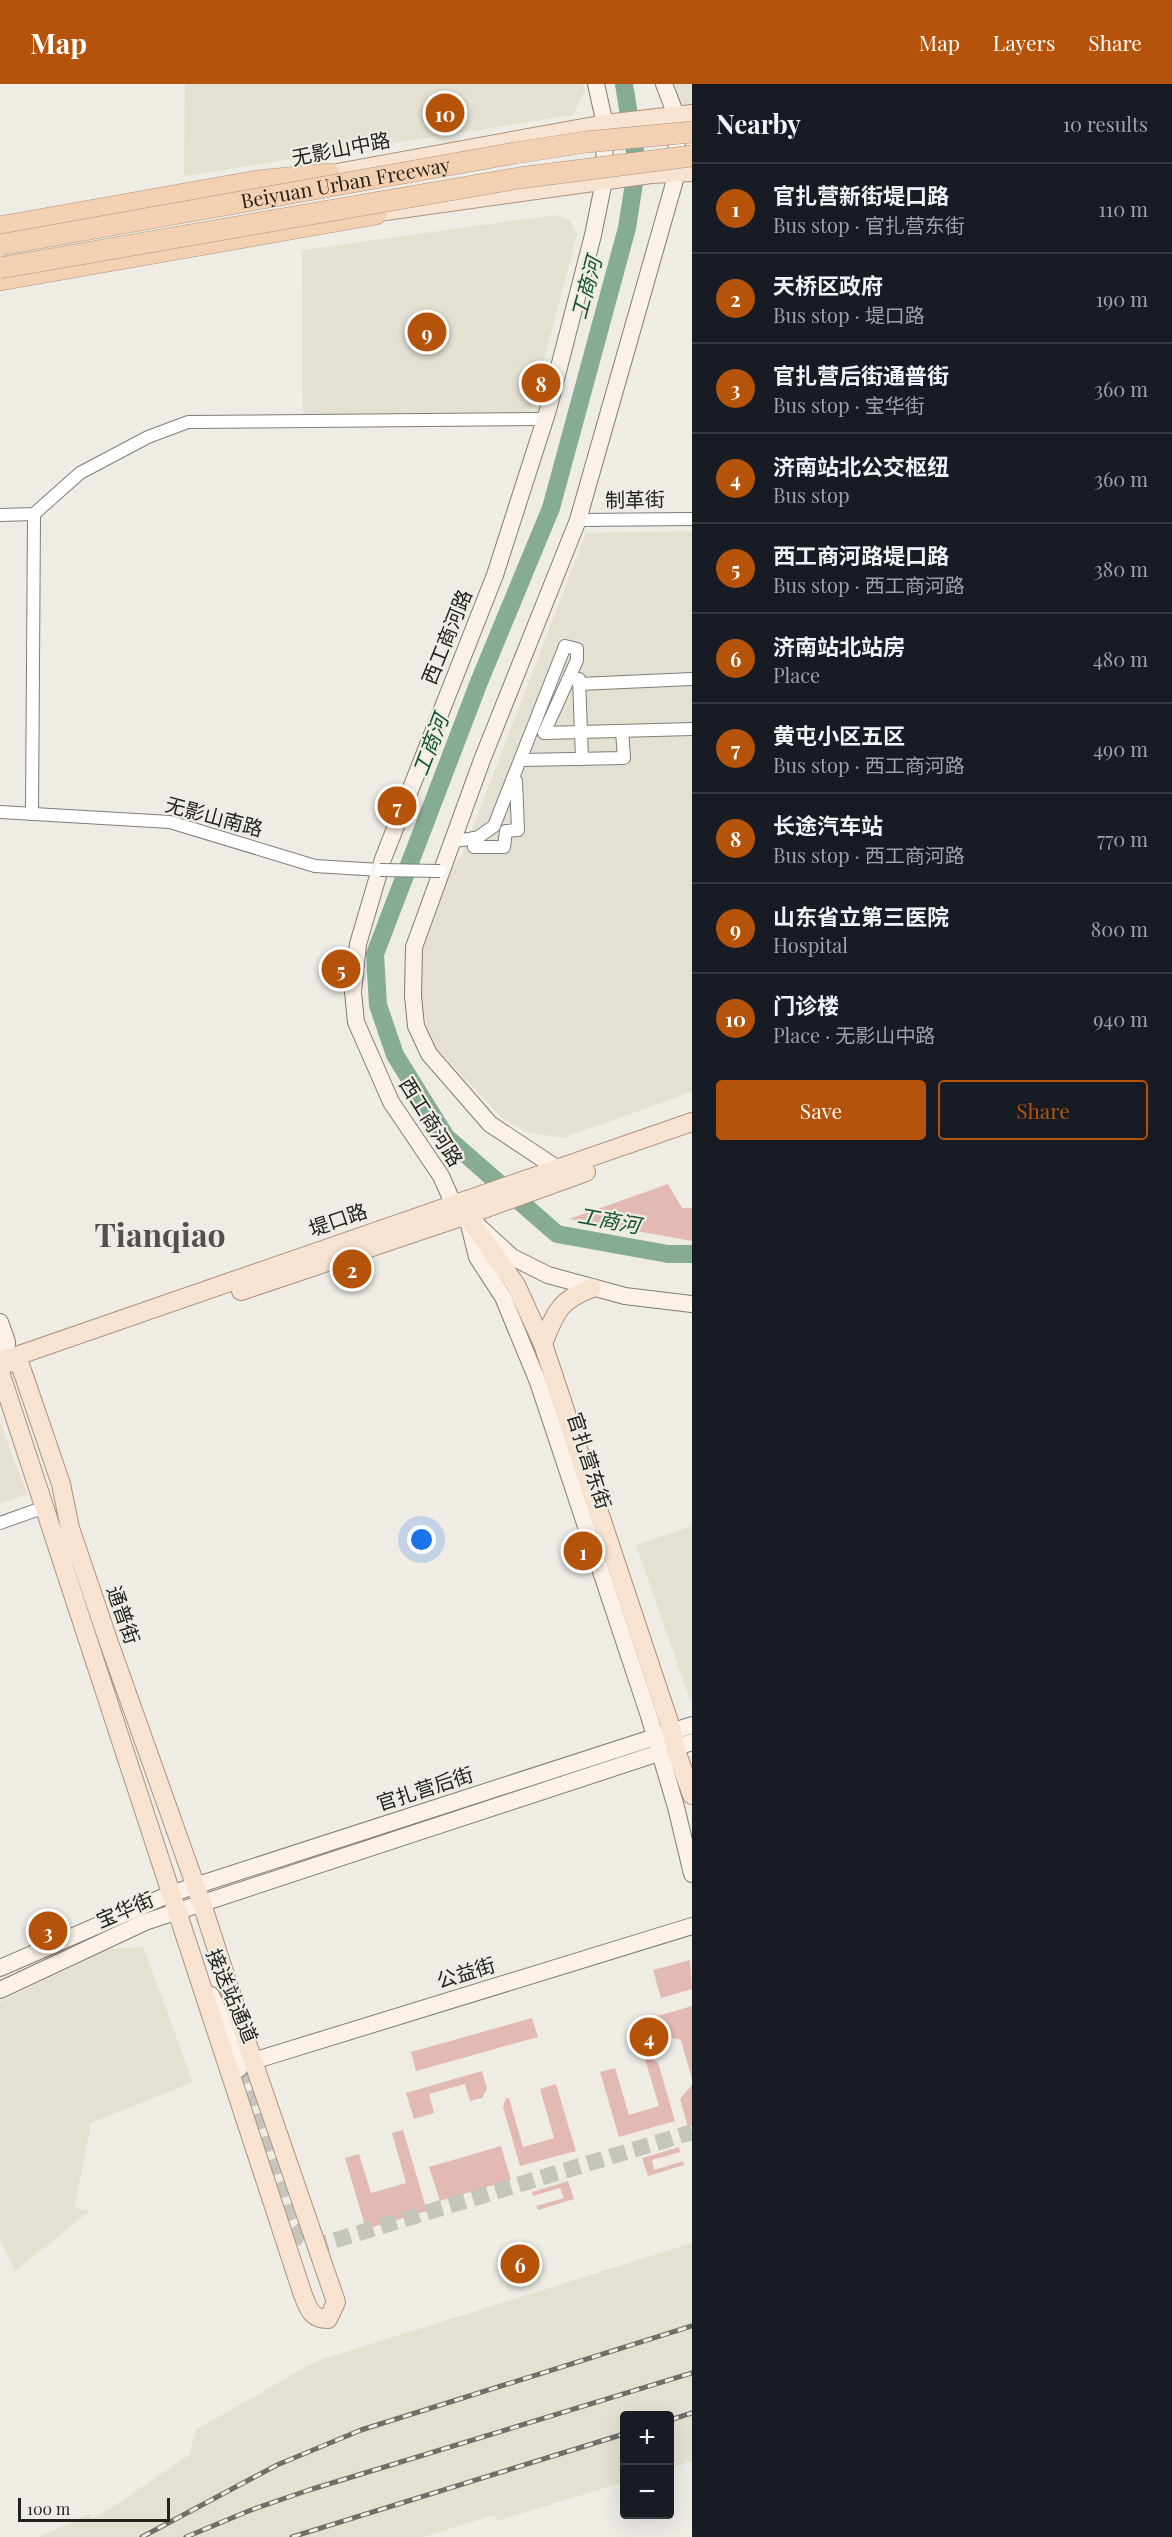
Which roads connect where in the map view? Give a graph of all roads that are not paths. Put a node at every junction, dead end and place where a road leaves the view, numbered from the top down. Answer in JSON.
{"nodes":[{"id":1,"x":596,"y":84,"type":"edge"},
{"id":2,"x":664,"y":84,"type":"edge"},
{"id":3,"x":675,"y":115,"type":"edge"},
{"id":4,"x":611,"y":123,"type":"junction"},
{"id":5,"x":692,"y":132,"type":"edge"},
{"id":6,"x":692,"y":156,"type":"edge"},
{"id":7,"x":678,"y":173,"type":"edge"},
{"id":8,"x":329,"y":174,"type":"junction"},
{"id":9,"x":611,"y":180,"type":"junction"},
{"id":10,"x":376,"y":214,"type":"junction"},
{"id":11,"x":0,"y":227,"type":"edge"},
{"id":12,"x":0,"y":236,"type":"edge"},
{"id":13,"x":0,"y":245,"type":"edge"},
{"id":14,"x":0,"y":269,"type":"edge"},
{"id":15,"x":0,"y":280,"type":"edge"},
{"id":16,"x":545,"y":419,"type":"junction"},
{"id":17,"x":34,"y":514,"type":"junction"},
{"id":18,"x":0,"y":515,"type":"edge"},
{"id":19,"x":692,"y":519,"type":"edge"},
{"id":20,"x":578,"y":520,"type":"junction"},
{"id":21,"x":577,"y":660,"type":"junction"},
{"id":22,"x":692,"y":680,"type":"edge"},
{"id":23,"x":579,"y":684,"type":"junction"},
{"id":24,"x":692,"y":729,"type":"edge"},
{"id":25,"x":622,"y":731,"type":"junction"},
{"id":26,"x":580,"y":732,"type":"junction"},
{"id":27,"x":544,"y":733,"type":"junction"},
{"id":28,"x":531,"y":734,"type":"junction"},
{"id":29,"x":582,"y":759,"type":"junction"},
{"id":30,"x":521,"y":760,"type":"junction"},
{"id":31,"x":516,"y":774,"type":"junction"},
{"id":32,"x":0,"y":812,"type":"edge"},
{"id":33,"x":32,"y":814,"type":"junction"},
{"id":34,"x":473,"y":838,"type":"junction"},
{"id":35,"x":454,"y":841,"type":"junction"},
{"id":36,"x":380,"y":870,"type":"junction"},
{"id":37,"x":440,"y":871,"type":"junction"},
{"id":38,"x":692,"y":1122,"type":"edge"},
{"id":39,"x":692,"y":1134,"type":"edge"},
{"id":40,"x":564,"y":1173,"type":"junction"},
{"id":41,"x":466,"y":1209,"type":"junction"},
{"id":42,"x":592,"y":1288,"type":"junction"},
{"id":43,"x":692,"y":1304,"type":"edge"},
{"id":44,"x":0,"y":1322,"type":"edge"},
{"id":45,"x":543,"y":1344,"type":"junction"},
{"id":46,"x":4,"y":1367,"type":"edge"},
{"id":47,"x":45,"y":1507,"type":"junction"},
{"id":48,"x":0,"y":1523,"type":"edge"},
{"id":49,"x":692,"y":1725,"type":"edge"},
{"id":50,"x":670,"y":1742,"type":"edge"},
{"id":51,"x":692,"y":1795,"type":"edge"},
{"id":52,"x":692,"y":1874,"type":"edge"},
{"id":53,"x":196,"y":1886,"type":"junction"},
{"id":54,"x":173,"y":1903,"type":"junction"},
{"id":55,"x":202,"y":1904,"type":"junction"},
{"id":56,"x":692,"y":1926,"type":"edge"},
{"id":57,"x":185,"y":1940,"type":"junction"},
{"id":58,"x":0,"y":1968,"type":"edge"},
{"id":59,"x":0,"y":1989,"type":"edge"},
{"id":60,"x":246,"y":2065,"type":"junction"}],
"edges":[{"from":1,"to":4,"type":"main road","name":"西工商河路"},
{"from":2,"to":3,"type":"main road","name":"西工商河路"},
{"from":3,"to":4,"type":"main road","name":"无影山中路"},
{"from":3,"to":7,"type":"main road","name":"西工商河路"},
{"from":4,"to":8,"type":"main road","name":"无影山中路"},
{"from":4,"to":9,"type":"main road","name":"西工商河路"},
{"from":5,"to":13,"type":"highway","name":"Beiyuan Urban Freeway","bridge":true},
{"from":6,"to":14,"type":"highway","name":"Beiyuan Urban Freeway","bridge":true},
{"from":7,"to":9,"type":"main road"},
{"from":7,"to":20,"type":"main road","name":"西工商河路"},
{"from":8,"to":11,"type":"highway"},
{"from":8,"to":12,"type":"main road","name":"无影山中路"},
{"from":9,"to":10,"type":"main road"},
{"from":9,"to":16,"type":"main road","name":"西工商河路"},
{"from":10,"to":14,"type":"main road"},
{"from":10,"to":15,"type":"highway"},
{"from":16,"to":17,"type":"street"},
{"from":16,"to":36,"type":"main road","name":"西工商河路"},
{"from":17,"to":18,"type":"street"},
{"from":17,"to":33,"type":"street"},
{"from":19,"to":20,"type":"street","name":"制革街"},
{"from":20,"to":35,"type":"main road","name":"西工商河路"},
{"from":21,"to":23,"type":"street"},
{"from":21,"to":27,"type":"street"},
{"from":21,"to":28,"type":"street"},
{"from":22,"to":23,"type":"street"},
{"from":23,"to":26,"type":"street"},
{"from":24,"to":25,"type":"street"},
{"from":25,"to":26,"type":"street"},
{"from":25,"to":29,"type":"street"},
{"from":26,"to":27,"type":"street"},
{"from":26,"to":29,"type":"street"},
{"from":27,"to":28,"type":"street"},
{"from":28,"to":30,"type":"street"},
{"from":29,"to":30,"type":"street"},
{"from":30,"to":31,"type":"street"},
{"from":31,"to":34,"type":"street"},
{"from":31,"to":34,"type":"street"},
{"from":32,"to":33,"type":"street","name":"无影山南路"},
{"from":33,"to":36,"type":"street","name":"无影山南路"},
{"from":34,"to":35,"type":"street"},
{"from":35,"to":37,"type":"main road","name":"西工商河路"},
{"from":36,"to":37,"type":"street","name":"无影山南路","bridge":true},
{"from":36,"to":41,"type":"main road","name":"西工商河路"},
{"from":37,"to":40,"type":"main road","name":"西工商河路"},
{"from":38,"to":40,"type":"main road","name":"堤口路"},
{"from":39,"to":40,"type":"main road","name":"堤口路"},
{"from":40,"to":41,"type":"main road","name":"堤口路"},
{"from":41,"to":42,"type":"main road","name":"西工商河路"},
{"from":41,"to":45,"type":"main road","name":"官扎营东街"},
{"from":41,"to":46,"type":"main road","name":"堤口路"},
{"from":41,"to":50,"type":"main road","name":"官扎营东街"},
{"from":42,"to":43,"type":"main road","name":"西工商河路"},
{"from":42,"to":45,"type":"main road"},
{"from":44,"to":46,"type":"main road"},
{"from":45,"to":50,"type":"main road","name":"官扎营东街"},
{"from":46,"to":47,"type":"main road","name":"通普街"},
{"from":46,"to":53,"type":"main road","name":"通普街"},
{"from":47,"to":48,"type":"street"},
{"from":47,"to":54,"type":"main road","name":"通普街"},
{"from":49,"to":50,"type":"main road","name":"官扎营后街"},
{"from":50,"to":51,"type":"main road","name":"官扎营东街"},
{"from":50,"to":52,"type":"main road","name":"官扎营东街"},
{"from":50,"to":53,"type":"main road","name":"官扎营后街"},
{"from":50,"to":55,"type":"main road","name":"官扎营后街"},
{"from":53,"to":54,"type":"main road","name":"官扎营后街"},
{"from":53,"to":55,"type":"main road","name":"通普街"},
{"from":54,"to":55,"type":"main road","name":"宝华街"},
{"from":54,"to":57,"type":"main road","name":"通普街"},
{"from":54,"to":58,"type":"main road","name":"宝华街"},
{"from":54,"to":59,"type":"main road","name":"宝华街"},
{"from":55,"to":60,"type":"main road","name":"通普街"},
{"from":56,"to":60,"type":"main road","name":"公益街"},
{"from":57,"to":60,"type":"main road","name":"接送站通道"},
{"from":57,"to":60,"type":"main road","name":"通普街"}]}
